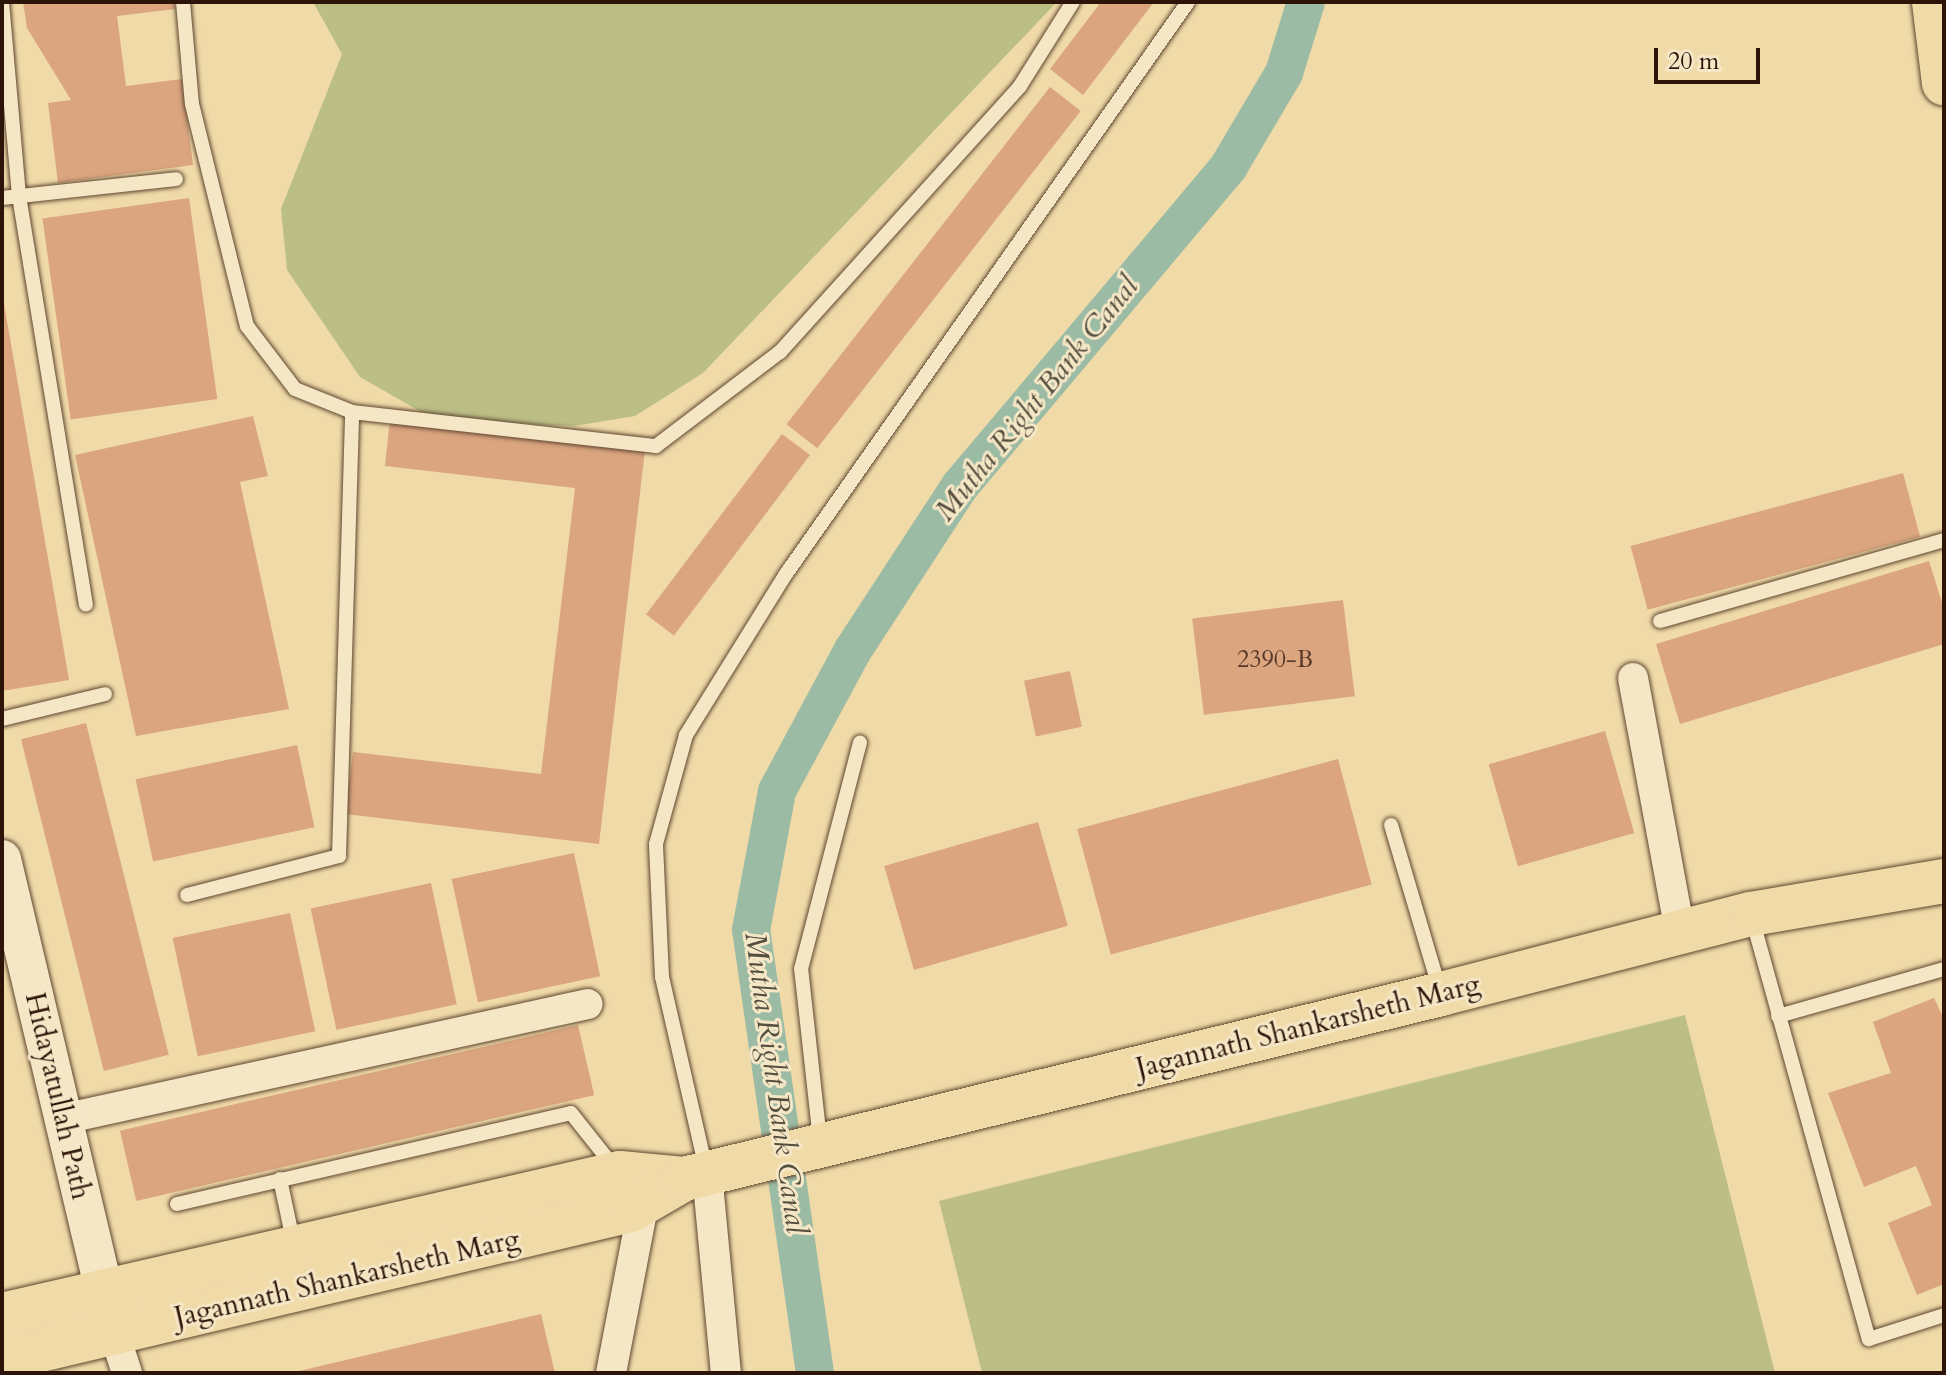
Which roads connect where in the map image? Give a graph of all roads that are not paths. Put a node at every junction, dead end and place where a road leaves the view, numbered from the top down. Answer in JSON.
{"nodes":[{"id":1,"x":2,"y":2,"type":"edge"},
{"id":2,"x":183,"y":2,"type":"edge"},
{"id":3,"x":1073,"y":2,"type":"edge"},
{"id":4,"x":1188,"y":2,"type":"edge"},
{"id":5,"x":1934,"y":2,"type":"edge"},
{"id":6,"x":1944,"y":83,"type":"edge"},
{"id":7,"x":176,"y":179,"type":"dead end"},
{"id":8,"x":19,"y":196,"type":"junction"},
{"id":9,"x":2,"y":198,"type":"edge"},
{"id":10,"x":352,"y":412,"type":"junction"},
{"id":11,"x":1944,"y":540,"type":"edge"},
{"id":12,"x":86,"y":605,"type":"dead end"},
{"id":13,"x":1660,"y":621,"type":"dead end"},
{"id":14,"x":1633,"y":678,"type":"dead end"},
{"id":15,"x":105,"y":694,"type":"dead end"},
{"id":16,"x":2,"y":719,"type":"edge"},
{"id":17,"x":860,"y":743,"type":"dead end"},
{"id":18,"x":1391,"y":825,"type":"dead end"},
{"id":19,"x":2,"y":859,"type":"edge"},
{"id":20,"x":1941,"y":880,"type":"edge"},
{"id":21,"x":187,"y":895,"type":"dead end"},
{"id":22,"x":1751,"y":914,"type":"junction"},
{"id":23,"x":1680,"y":932,"type":"junction"},
{"id":24,"x":1944,"y":969,"type":"edge"},
{"id":25,"x":1441,"y":994,"type":"junction"},
{"id":26,"x":588,"y":1004,"type":"dead end"},
{"id":27,"x":1778,"y":1016,"type":"junction"},
{"id":28,"x":63,"y":1119,"type":"junction"},
{"id":29,"x":820,"y":1145,"type":"junction"},
{"id":30,"x":695,"y":1176,"type":"junction"},
{"id":31,"x":280,"y":1179,"type":"junction"},
{"id":32,"x":632,"y":1188,"type":"junction"},
{"id":33,"x":177,"y":1204,"type":"dead end"},
{"id":34,"x":294,"y":1246,"type":"junction"},
{"id":35,"x":104,"y":1292,"type":"junction"},
{"id":36,"x":2,"y":1315,"type":"edge"},
{"id":37,"x":1944,"y":1315,"type":"edge"},
{"id":38,"x":121,"y":1353,"type":"edge"},
{"id":39,"x":2,"y":1359,"type":"edge"},
{"id":40,"x":611,"y":1373,"type":"edge"},
{"id":41,"x":726,"y":1373,"type":"edge"}],
"edges":[{"from":1,"to":8,"type":"lane"},
{"from":2,"to":10,"type":"lane"},
{"from":3,"to":10,"type":"lane"},
{"from":4,"to":30,"type":"lane"},
{"from":5,"to":6,"type":"highway"},
{"from":7,"to":8,"type":"lane"},
{"from":8,"to":9,"type":"lane"},
{"from":8,"to":12,"type":"lane"},
{"from":10,"to":21,"type":"lane"},
{"from":11,"to":13,"type":"lane"},
{"from":14,"to":23,"type":"street"},
{"from":15,"to":16,"type":"lane"},
{"from":17,"to":29,"type":"lane"},
{"from":18,"to":25,"type":"lane"},
{"from":19,"to":28,"type":"street","name":"Hidayatullah Path"},
{"from":20,"to":22,"type":"highway","name":"Jagannath Shankarsheth Marg"},
{"from":22,"to":23,"type":"highway","name":"Jagannath Shankarsheth Marg"},
{"from":22,"to":27,"type":"lane"},
{"from":23,"to":25,"type":"highway","name":"Jagannath Shankarsheth Marg"},
{"from":24,"to":27,"type":"lane"},
{"from":25,"to":29,"type":"highway","name":"Jagannath Shankarsheth Marg"},
{"from":26,"to":28,"type":"street"},
{"from":27,"to":37,"type":"lane"},
{"from":28,"to":35,"type":"street","name":"Hidayatullah Path"},
{"from":29,"to":30,"type":"highway","name":"Jagannath Shankarsheth Marg"},
{"from":30,"to":32,"type":"highway","name":"Jagannath Shankarsheth Marg"},
{"from":30,"to":41,"type":"street"},
{"from":31,"to":32,"type":"lane"},
{"from":31,"to":33,"type":"lane"},
{"from":31,"to":34,"type":"lane"},
{"from":32,"to":34,"type":"highway","name":"Jagannath Shankarsheth Marg"},
{"from":32,"to":38,"type":"highway","name":"Jagannath Shankarsheth Marg"},
{"from":32,"to":40,"type":"street"},
{"from":34,"to":35,"type":"highway","name":"Jagannath Shankarsheth Marg"},
{"from":35,"to":36,"type":"highway","name":"Jagannath Shankarsheth Marg"},
{"from":35,"to":38,"type":"street","name":"Hidayatullah Path"},
{"from":38,"to":39,"type":"highway","name":"Jagannath Shankarsheth Marg"}]}
